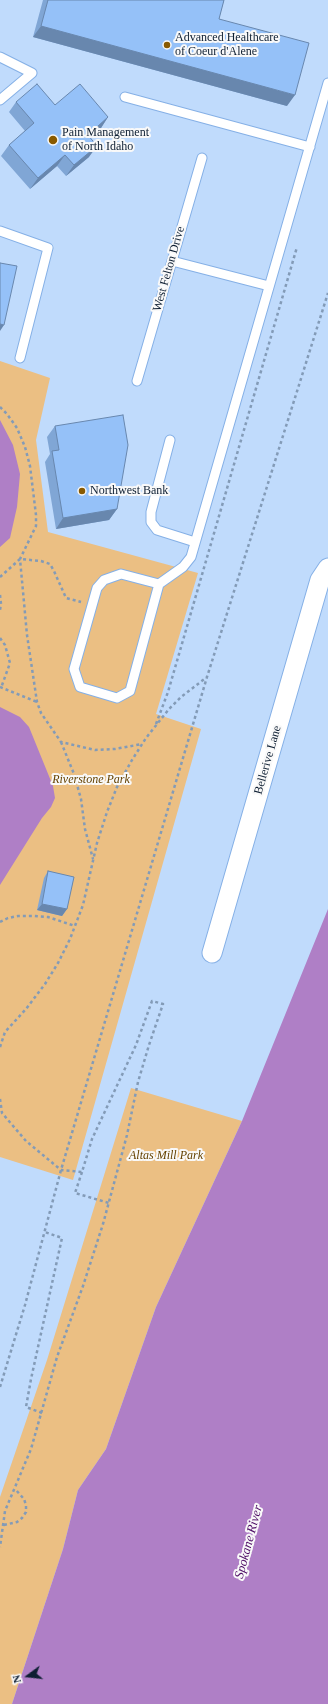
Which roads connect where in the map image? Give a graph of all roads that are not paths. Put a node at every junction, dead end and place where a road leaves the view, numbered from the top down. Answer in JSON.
{"nodes":[{"id":1,"x":0,"y":57,"type":"edge"},
{"id":2,"x":328,"y":83,"type":"edge"},
{"id":3,"x":125,"y":97,"type":"dead end"},
{"id":4,"x":0,"y":100,"type":"edge"},
{"id":5,"x":310,"y":147,"type":"junction"},
{"id":6,"x":202,"y":158,"type":"dead end"},
{"id":7,"x":0,"y":231,"type":"edge"},
{"id":8,"x":172,"y":261,"type":"junction"},
{"id":9,"x":269,"y":286,"type":"junction"},
{"id":10,"x":20,"y":358,"type":"dead end"},
{"id":11,"x":137,"y":381,"type":"dead end"},
{"id":12,"x":170,"y":440,"type":"dead end"},
{"id":13,"x":195,"y":542,"type":"junction"},
{"id":14,"x":328,"y":568,"type":"edge"},
{"id":15,"x":158,"y":584,"type":"junction"},
{"id":16,"x":212,"y":953,"type":"dead end"}],
"edges":[{"from":1,"to":4,"type":"lane"},
{"from":2,"to":5,"type":"lane"},
{"from":3,"to":5,"type":"lane"},
{"from":5,"to":9,"type":"lane"},
{"from":6,"to":8,"type":"lane","name":"West Felton Drive"},
{"from":7,"to":10,"type":"lane"},
{"from":8,"to":9,"type":"lane"},
{"from":8,"to":11,"type":"lane","name":"West Felton Drive"},
{"from":9,"to":13,"type":"lane"},
{"from":12,"to":13,"type":"lane"},
{"from":13,"to":15,"type":"lane"},
{"from":14,"to":16,"type":"street","name":"Bellerive Lane"},
{"from":15,"to":15,"type":"lane"}]}
